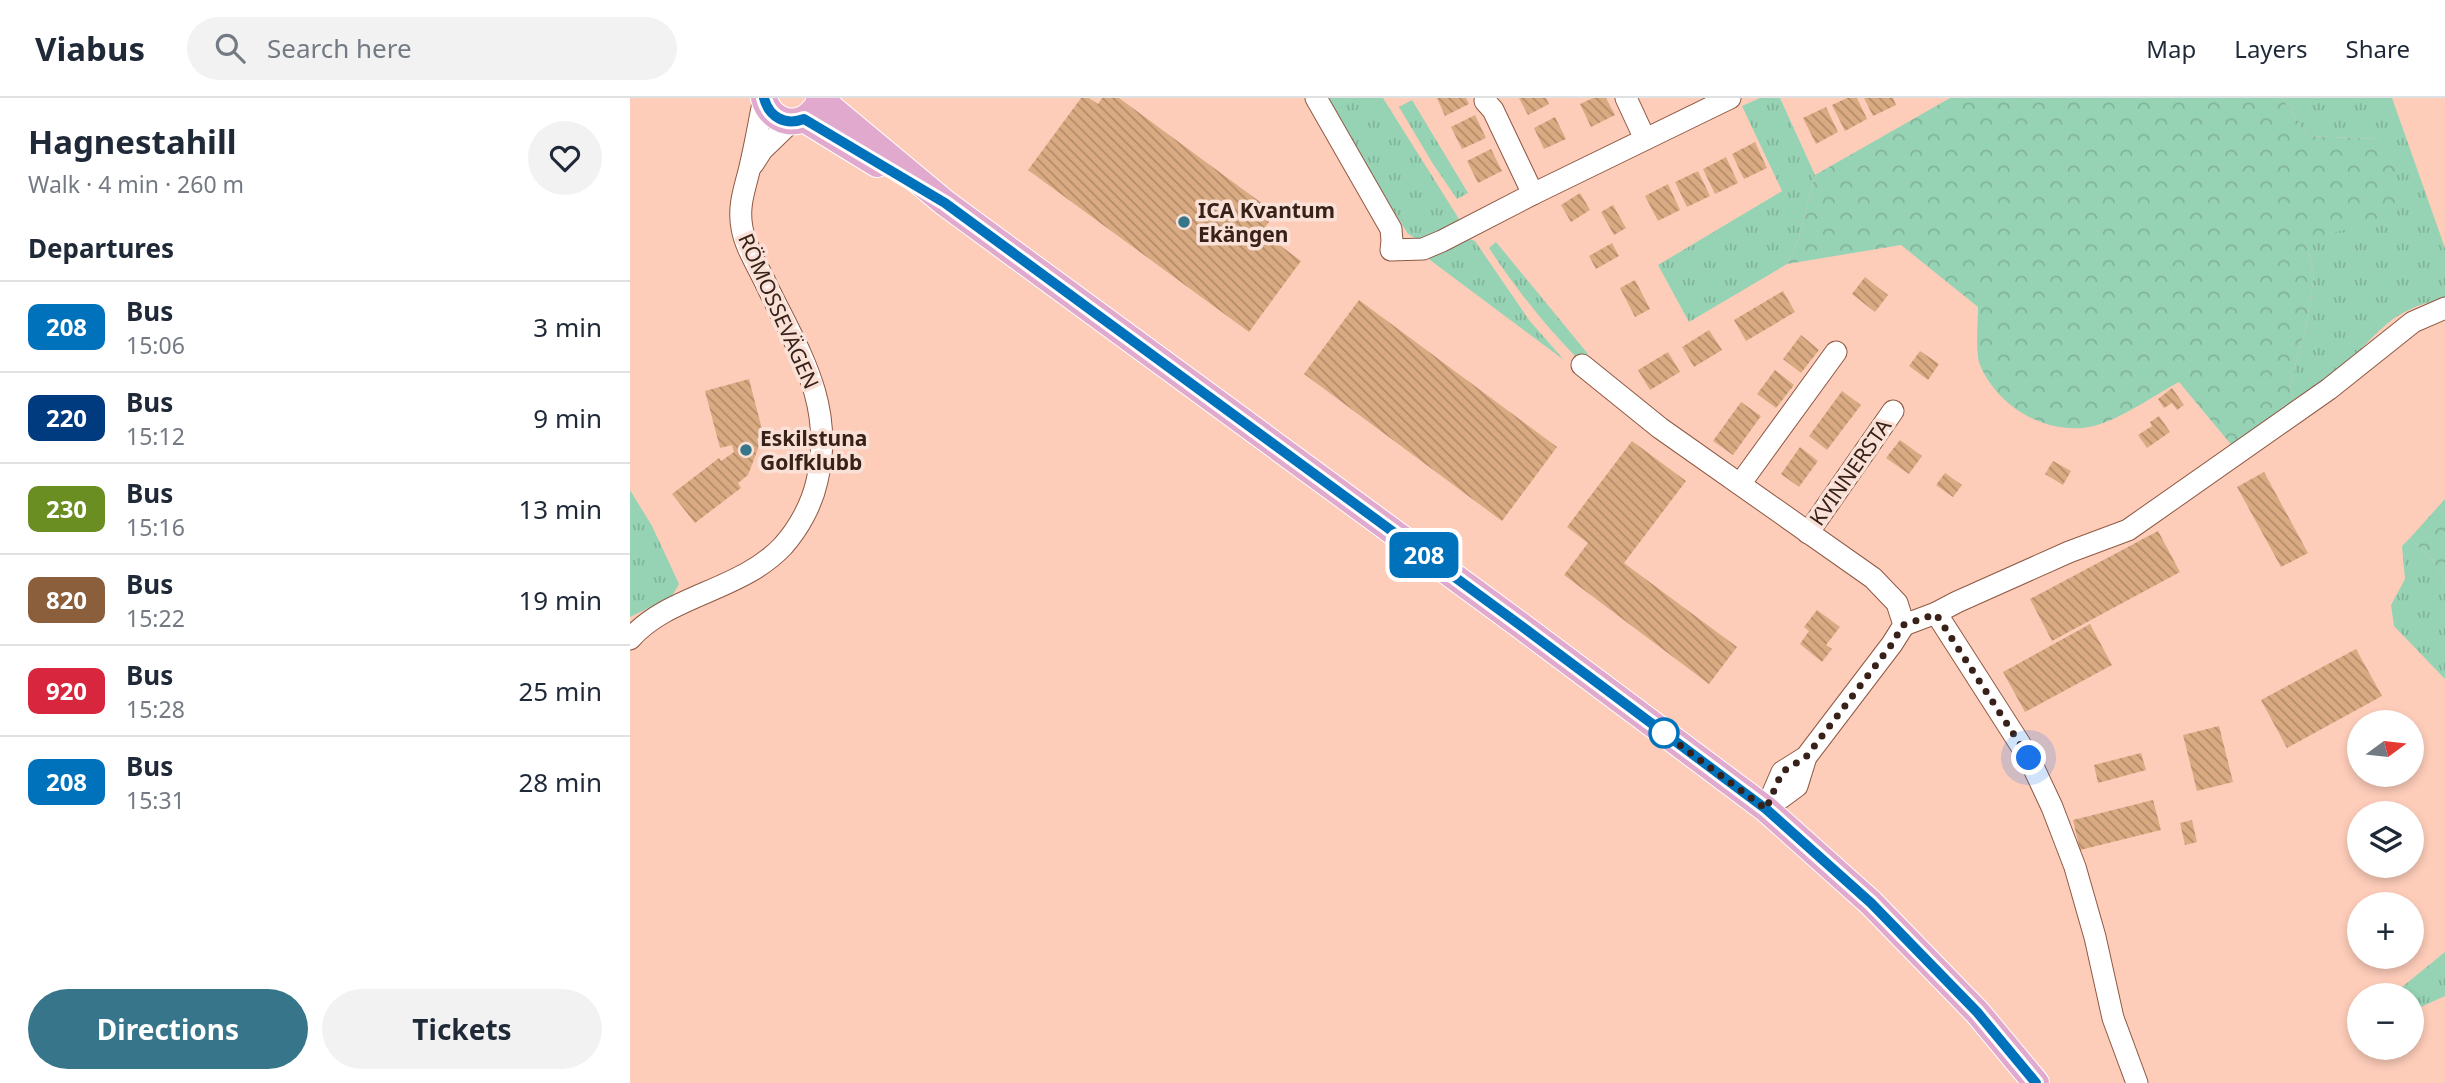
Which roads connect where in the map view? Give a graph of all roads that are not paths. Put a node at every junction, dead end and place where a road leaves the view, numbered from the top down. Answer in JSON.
{"nodes":[{"id":1,"x":764,"y":98,"type":"edge"},
{"id":2,"x":1316,"y":98,"type":"edge"},
{"id":3,"x":1626,"y":98,"type":"edge"},
{"id":4,"x":1730,"y":98,"type":"edge"},
{"id":5,"x":1485,"y":101,"type":"dead end"},
{"id":6,"x":808,"y":109,"type":"edge"},
{"id":7,"x":1645,"y":139,"type":"junction"},
{"id":8,"x":749,"y":172,"type":"junction"},
{"id":9,"x":1533,"y":194,"type":"junction"},
{"id":10,"x":2445,"y":308,"type":"edge"},
{"id":11,"x":1836,"y":352,"type":"dead end"},
{"id":12,"x":1582,"y":365,"type":"dead end"},
{"id":13,"x":1893,"y":411,"type":"dead end"},
{"id":14,"x":1740,"y":484,"type":"junction"},
{"id":15,"x":1808,"y":533,"type":"junction"},
{"id":16,"x":1936,"y":614,"type":"junction"},
{"id":17,"x":1903,"y":625,"type":"junction"},
{"id":18,"x":630,"y":639,"type":"edge"},
{"id":19,"x":1766,"y":809,"type":"junction"},
{"id":20,"x":2134,"y":1082,"type":"edge"},
{"id":21,"x":2036,"y":1083,"type":"edge"}],
"edges":[{"from":1,"to":6,"type":"main road"},
{"from":1,"to":8,"type":"street","name":"RÖMOSSEVÄGEN"},
{"from":2,"to":9,"type":"street"},
{"from":3,"to":7,"type":"street"},
{"from":4,"to":7,"type":"street"},
{"from":5,"to":9,"type":"street"},
{"from":6,"to":8,"type":"street"},
{"from":6,"to":19,"type":"main road"},
{"from":7,"to":9,"type":"street"},
{"from":8,"to":18,"type":"street","name":"RÖMOSSEVÄGEN"},
{"from":10,"to":16,"type":"street"},
{"from":11,"to":14,"type":"street"},
{"from":12,"to":14,"type":"street"},
{"from":13,"to":15,"type":"street","name":"KVINNERSTA"},
{"from":14,"to":15,"type":"street"},
{"from":15,"to":17,"type":"street"},
{"from":16,"to":17,"type":"street"},
{"from":16,"to":20,"type":"street"},
{"from":17,"to":19,"type":"street"},
{"from":19,"to":21,"type":"main road"}]}
